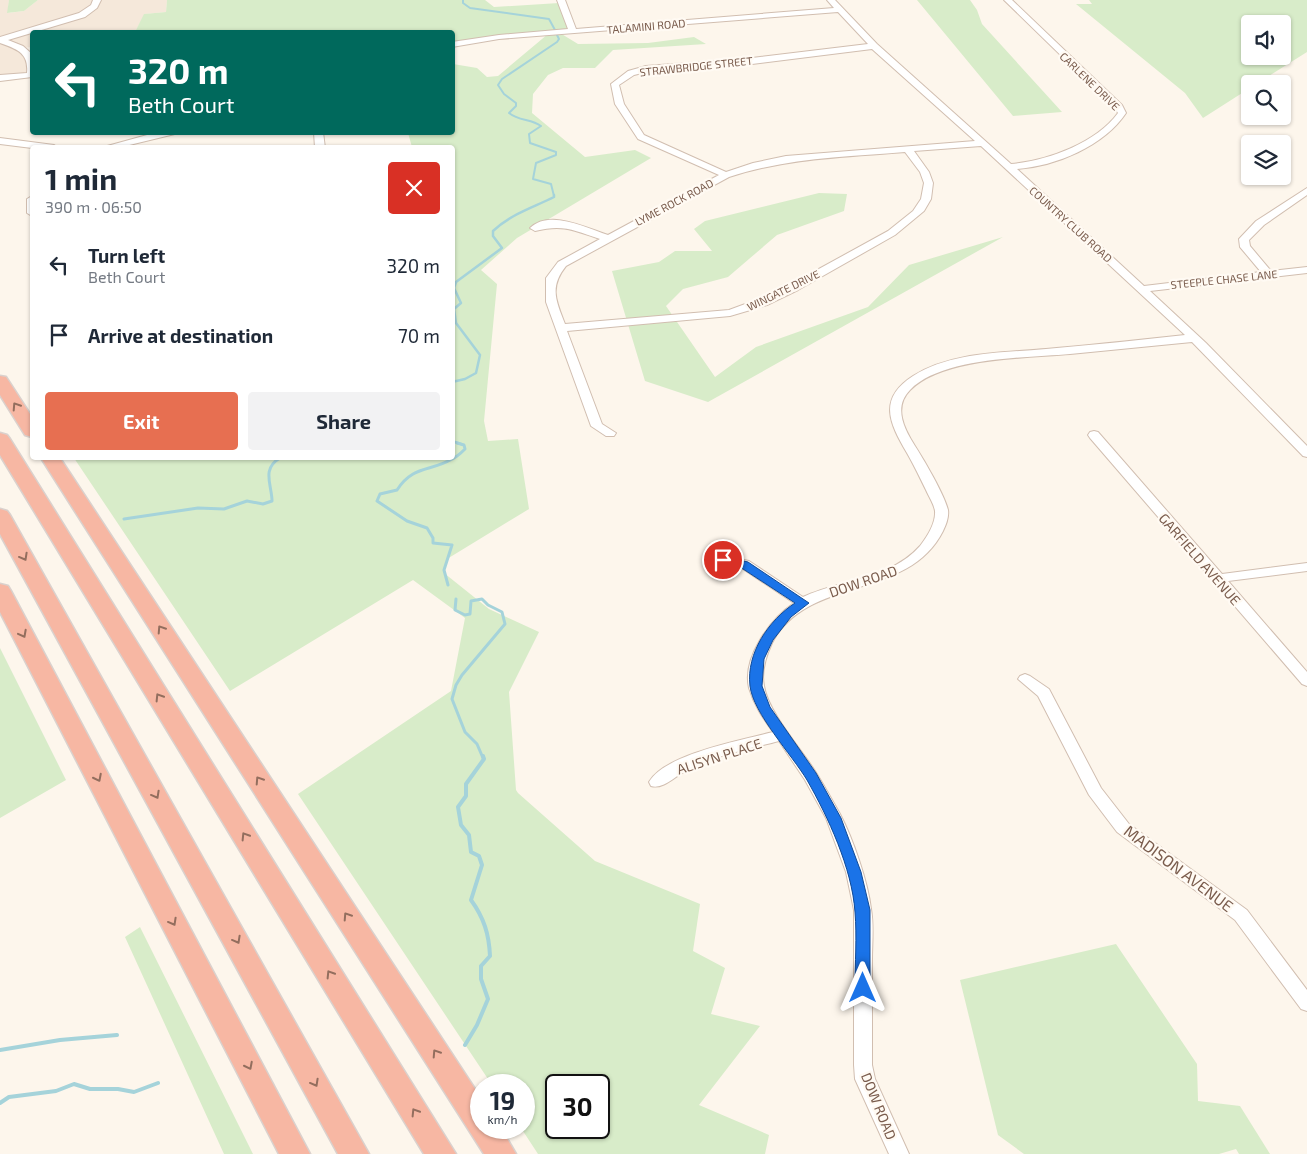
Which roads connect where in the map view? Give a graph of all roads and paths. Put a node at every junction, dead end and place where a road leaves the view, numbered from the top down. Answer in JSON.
{"nodes":[{"id":1,"x":97,"y":0,"type":"edge"},
{"id":2,"x":560,"y":0,"type":"edge"},
{"id":3,"x":831,"y":0,"type":"edge"},
{"id":4,"x":1008,"y":0,"type":"edge"},
{"id":5,"x":840,"y":10,"type":"junction"},
{"id":6,"x":33,"y":30,"type":"edge"},
{"id":7,"x":30,"y":31,"type":"edge"},
{"id":8,"x":573,"y":32,"type":"junction"},
{"id":9,"x":0,"y":40,"type":"edge"},
{"id":10,"x":455,"y":44,"type":"edge"},
{"id":11,"x":874,"y":46,"type":"junction"},
{"id":12,"x":30,"y":56,"type":"edge"},
{"id":13,"x":30,"y":75,"type":"edge"},
{"id":14,"x":0,"y":78,"type":"edge"},
{"id":15,"x":159,"y":135,"type":"edge"},
{"id":16,"x":0,"y":141,"type":"edge"},
{"id":17,"x":983,"y":143,"type":"junction"},
{"id":18,"x":31,"y":145,"type":"edge"},
{"id":19,"x":115,"y":145,"type":"edge"},
{"id":20,"x":907,"y":149,"type":"junction"},
{"id":21,"x":1009,"y":168,"type":"junction"},
{"id":22,"x":726,"y":175,"type":"junction"},
{"id":23,"x":1307,"y":191,"type":"edge"},
{"id":24,"x":535,"y":228,"type":"dead end"},
{"id":25,"x":606,"y":238,"type":"junction"},
{"id":26,"x":1307,"y":270,"type":"edge"},
{"id":27,"x":1268,"y":274,"type":"junction"},
{"id":28,"x":1142,"y":288,"type":"junction"},
{"id":29,"x":561,"y":328,"type":"junction"},
{"id":30,"x":1194,"y":338,"type":"junction"},
{"id":31,"x":0,"y":381,"type":"edge"},
{"id":32,"x":30,"y":428,"type":"edge"},
{"id":33,"x":610,"y":433,"type":"dead end"},
{"id":34,"x":1094,"y":435,"type":"dead end"},
{"id":35,"x":0,"y":439,"type":"edge"},
{"id":36,"x":1307,"y":453,"type":"edge"},
{"id":37,"x":51,"y":460,"type":"edge"},
{"id":38,"x":0,"y":515,"type":"edge"},
{"id":39,"x":723,"y":560,"type":"dead end"},
{"id":40,"x":1307,"y":567,"type":"edge"},
{"id":41,"x":1217,"y":579,"type":"junction"},
{"id":42,"x":0,"y":591,"type":"edge"},
{"id":43,"x":803,"y":603,"type":"junction"},
{"id":44,"x":1025,"y":679,"type":"dead end"},
{"id":45,"x":1307,"y":681,"type":"edge"},
{"id":46,"x":783,"y":735,"type":"junction"},
{"id":47,"x":657,"y":782,"type":"dead end"},
{"id":48,"x":1307,"y":1004,"type":"edge"},
{"id":49,"x":470,"y":1106,"type":"edge"},
{"id":50,"x":492,"y":1139,"type":"edge"},
{"id":51,"x":295,"y":1154,"type":"edge"},
{"id":52,"x":354,"y":1154,"type":"edge"},
{"id":53,"x":441,"y":1154,"type":"edge"},
{"id":54,"x":502,"y":1154,"type":"edge"},
{"id":55,"x":899,"y":1154,"type":"edge"}],
"edges":[{"from":1,"to":6,"type":"street"},
{"from":2,"to":8,"type":"street"},
{"from":3,"to":5,"type":"street","name":"COUNTRY CLUB ROAD"},
{"from":4,"to":21,"type":"street","name":"CARLENE DRIVE"},
{"from":5,"to":8,"type":"street","name":"TALAMINI ROAD"},
{"from":5,"to":11,"type":"street","name":"COUNTRY CLUB ROAD"},
{"from":7,"to":9,"type":"street"},
{"from":8,"to":10,"type":"street","name":"TALAMINI ROAD"},
{"from":9,"to":12,"type":"street"},
{"from":11,"to":17,"type":"street","name":"COUNTRY CLUB ROAD"},
{"from":11,"to":22,"type":"street","name":"STRAWBRIDGE STREET"},
{"from":13,"to":14,"type":"street"},
{"from":15,"to":19,"type":"street"},
{"from":16,"to":18,"type":"street"},
{"from":17,"to":20,"type":"street","name":"LYME ROCK ROAD"},
{"from":17,"to":21,"type":"street","name":"COUNTRY CLUB ROAD"},
{"from":20,"to":22,"type":"street","name":"LYME ROCK ROAD"},
{"from":20,"to":29,"type":"street","name":"WINGATE DRIVE"},
{"from":21,"to":28,"type":"street","name":"COUNTRY CLUB ROAD"},
{"from":22,"to":25,"type":"street","name":"LYME ROCK ROAD"},
{"from":23,"to":27,"type":"street"},
{"from":24,"to":25,"type":"street"},
{"from":25,"to":29,"type":"street","name":"LYME ROCK ROAD"},
{"from":26,"to":27,"type":"street","name":"STEEPLE CHASE LANE"},
{"from":27,"to":28,"type":"street","name":"STEEPLE CHASE LANE"},
{"from":28,"to":30,"type":"street","name":"COUNTRY CLUB ROAD"},
{"from":29,"to":33,"type":"street","name":"LYME ROCK ROAD"},
{"from":30,"to":36,"type":"street","name":"COUNTRY CLUB ROAD"},
{"from":30,"to":43,"type":"street","name":"DOW ROAD"},
{"from":32,"to":31,"type":"highway","one_way":true},
{"from":34,"to":41,"type":"street","name":"GARFIELD AVENUE"},
{"from":53,"to":35,"type":"highway","one_way":true},
{"from":49,"to":37,"type":"highway","one_way":true},
{"from":38,"to":52,"type":"highway","one_way":true},
{"from":39,"to":43,"type":"street"},
{"from":40,"to":41,"type":"street"},
{"from":41,"to":45,"type":"street","name":"GARFIELD AVENUE"},
{"from":42,"to":51,"type":"highway","one_way":true},
{"from":43,"to":46,"type":"street","name":"DOW ROAD"},
{"from":44,"to":48,"type":"street","name":"MADISON AVENUE"},
{"from":46,"to":47,"type":"street","name":"ALISYN PLACE"},
{"from":46,"to":55,"type":"street","name":"DOW ROAD"},
{"from":50,"to":54,"type":"highway"}]}
